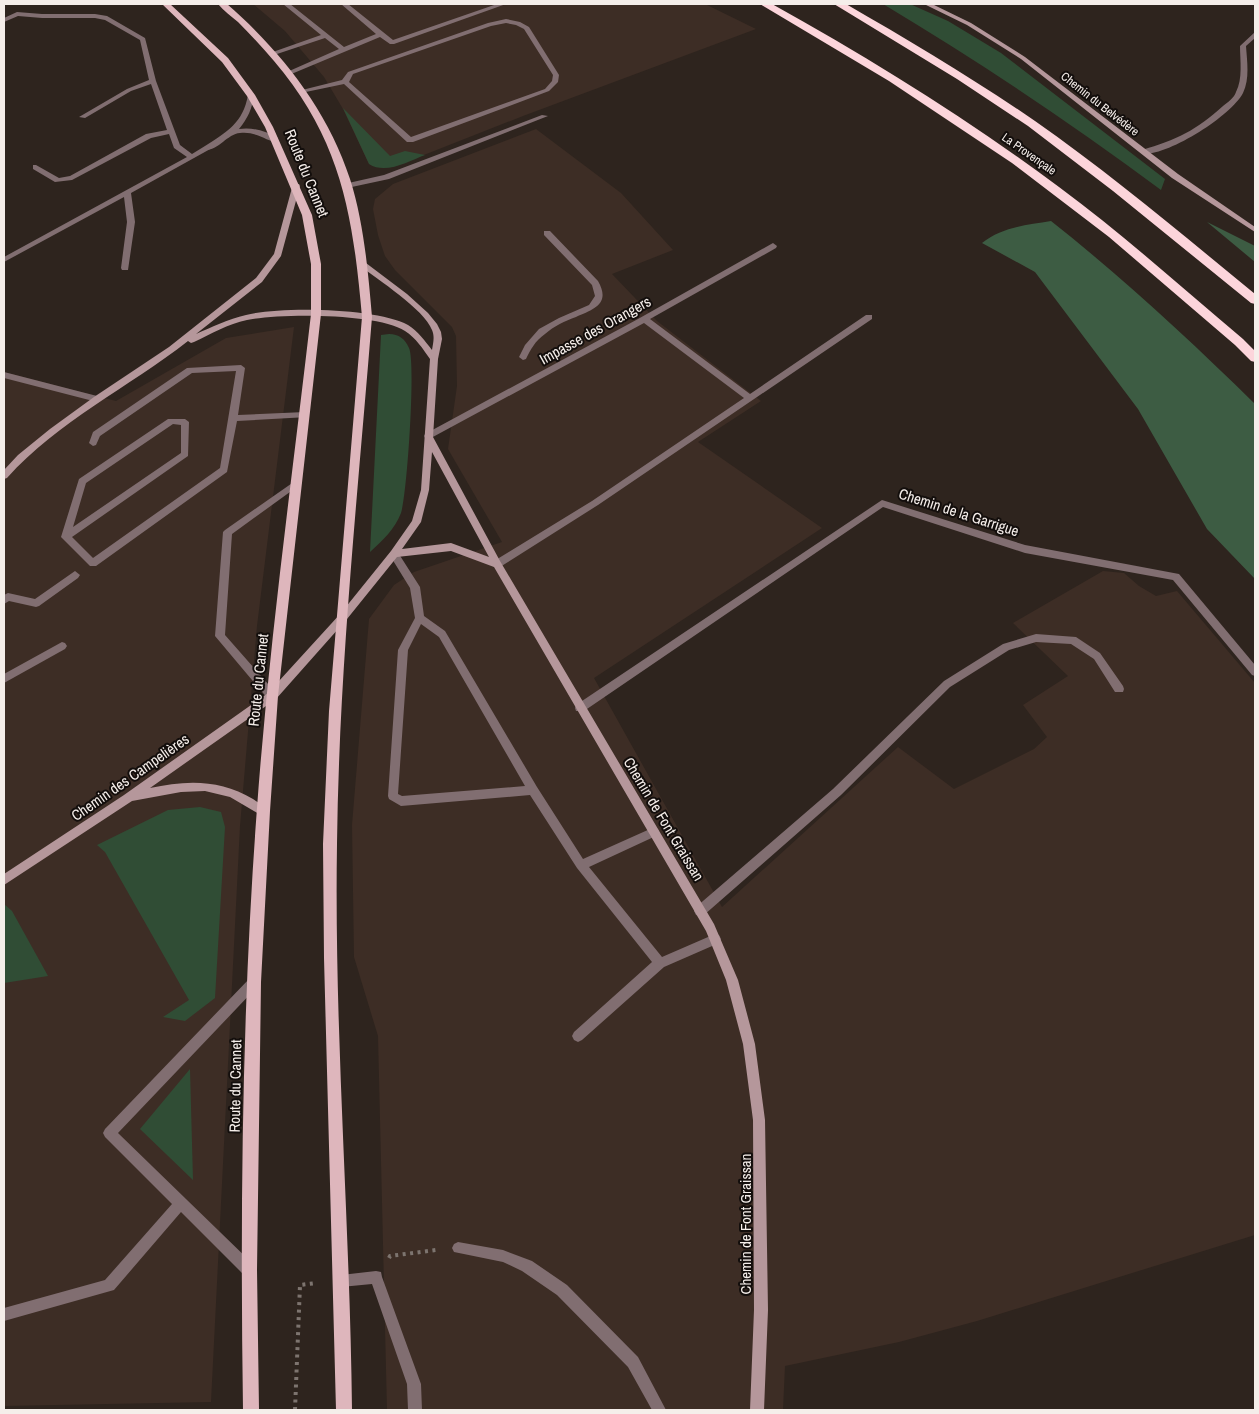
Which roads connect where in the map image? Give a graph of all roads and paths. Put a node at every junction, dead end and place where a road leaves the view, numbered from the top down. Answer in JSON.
{"nodes":[{"id":1,"x":166,"y":4,"type":"edge"},
{"id":2,"x":222,"y":4,"type":"edge"},
{"id":3,"x":286,"y":4,"type":"edge"},
{"id":4,"x":344,"y":4,"type":"edge"},
{"id":5,"x":503,"y":4,"type":"edge"},
{"id":6,"x":765,"y":4,"type":"edge"},
{"id":7,"x":839,"y":4,"type":"edge"},
{"id":8,"x":927,"y":4,"type":"edge"},
{"id":9,"x":4,"y":20,"type":"edge"},
{"id":10,"x":381,"y":34,"type":"junction"},
{"id":11,"x":1255,"y":34,"type":"edge"},
{"id":12,"x":326,"y":36,"type":"junction"},
{"id":13,"x":344,"y":50,"type":"junction"},
{"id":14,"x":272,"y":54,"type":"junction"},
{"id":15,"x":289,"y":73,"type":"junction"},
{"id":16,"x":153,"y":81,"type":"junction"},
{"id":17,"x":345,"y":82,"type":"junction"},
{"id":18,"x":301,"y":91,"type":"junction"},
{"id":19,"x":251,"y":95,"type":"junction"},
{"id":20,"x":544,"y":116,"type":"dead end"},
{"id":21,"x":83,"y":117,"type":"dead end"},
{"id":22,"x":171,"y":130,"type":"junction"},
{"id":23,"x":231,"y":132,"type":"junction"},
{"id":24,"x":275,"y":140,"type":"junction"},
{"id":25,"x":1144,"y":152,"type":"junction"},
{"id":26,"x":191,"y":156,"type":"junction"},
{"id":27,"x":36,"y":166,"type":"dead end"},
{"id":28,"x":296,"y":186,"type":"junction"},
{"id":29,"x":347,"y":186,"type":"junction"},
{"id":30,"x":127,"y":192,"type":"junction"},
{"id":31,"x":1255,"y":230,"type":"edge"},
{"id":32,"x":547,"y":234,"type":"dead end"},
{"id":33,"x":774,"y":246,"type":"dead end"},
{"id":34,"x":4,"y":260,"type":"edge"},
{"id":35,"x":362,"y":263,"type":"junction"},
{"id":36,"x":124,"y":268,"type":"dead end"},
{"id":37,"x":1255,"y":300,"type":"edge"},
{"id":38,"x":316,"y":314,"type":"junction"},
{"id":39,"x":367,"y":317,"type":"junction"},
{"id":40,"x":869,"y":317,"type":"dead end"},
{"id":41,"x":644,"y":319,"type":"junction"},
{"id":42,"x":172,"y":349,"type":"junction"},
{"id":43,"x":523,"y":357,"type":"dead end"},
{"id":44,"x":1255,"y":358,"type":"edge"},
{"id":45,"x":434,"y":359,"type":"junction"},
{"id":46,"x":4,"y":375,"type":"edge"},
{"id":47,"x":750,"y":398,"type":"junction"},
{"id":48,"x":96,"y":399,"type":"junction"},
{"id":49,"x":305,"y":415,"type":"junction"},
{"id":50,"x":233,"y":418,"type":"junction"},
{"id":51,"x":428,"y":436,"type":"junction"},
{"id":52,"x":93,"y":443,"type":"dead end"},
{"id":53,"x":4,"y":476,"type":"edge"},
{"id":54,"x":298,"y":482,"type":"junction"},
{"id":55,"x":66,"y":537,"type":"junction"},
{"id":56,"x":394,"y":554,"type":"junction"},
{"id":57,"x":497,"y":564,"type":"junction"},
{"id":58,"x":74,"y":575,"type":"dead end"},
{"id":59,"x":4,"y":600,"type":"edge"},
{"id":60,"x":344,"y":616,"type":"junction"},
{"id":61,"x":420,"y":618,"type":"junction"},
{"id":62,"x":62,"y":646,"type":"dead end"},
{"id":63,"x":1255,"y":672,"type":"edge"},
{"id":64,"x":4,"y":679,"type":"edge"},
{"id":65,"x":1119,"y":689,"type":"dead end"},
{"id":66,"x":272,"y":696,"type":"junction"},
{"id":67,"x":580,"y":708,"type":"junction"},
{"id":68,"x":533,"y":790,"type":"junction"},
{"id":69,"x":128,"y":798,"type":"junction"},
{"id":70,"x":263,"y":811,"type":"junction"},
{"id":71,"x":654,"y":832,"type":"junction"},
{"id":72,"x":581,"y":865,"type":"junction"},
{"id":73,"x":4,"y":880,"type":"edge"},
{"id":74,"x":700,"y":911,"type":"junction"},
{"id":75,"x":715,"y":939,"type":"junction"},
{"id":76,"x":660,"y":963,"type":"junction"},
{"id":77,"x":254,"y":982,"type":"junction"},
{"id":78,"x":578,"y":1036,"type":"dead end"},
{"id":79,"x":180,"y":1204,"type":"junction"},
{"id":80,"x":458,"y":1248,"type":"joint"},
{"id":81,"x":408,"y":1253,"type":"dead end"},
{"id":82,"x":249,"y":1270,"type":"junction"},
{"id":83,"x":341,"y":1281,"type":"junction"},
{"id":84,"x":4,"y":1315,"type":"edge"},
{"id":85,"x":251,"y":1410,"type":"edge"},
{"id":86,"x":295,"y":1410,"type":"edge"},
{"id":87,"x":344,"y":1410,"type":"edge"},
{"id":88,"x":415,"y":1410,"type":"edge"},
{"id":89,"x":659,"y":1410,"type":"edge"},
{"id":90,"x":757,"y":1410,"type":"edge"}],
"edges":[{"from":1,"to":19,"type":"main road","name":"Route du Cannet"},
{"from":2,"to":14,"type":"main road","name":"Route du Cannet"},
{"from":3,"to":12,"type":"street"},
{"from":4,"to":10,"type":"street"},
{"from":5,"to":10,"type":"street"},
{"from":6,"to":44,"type":"highway","name":"La Provençale"},
{"from":7,"to":37,"type":"highway","name":"La Provençale"},
{"from":8,"to":25,"type":"main road","name":"Chemin du Belvédère"},
{"from":9,"to":16,"type":"street"},
{"from":10,"to":13,"type":"street"},
{"from":11,"to":25,"type":"street"},
{"from":12,"to":13,"type":"street"},
{"from":12,"to":14,"type":"street"},
{"from":13,"to":15,"type":"street"},
{"from":14,"to":15,"type":"main road","name":"Route du Cannet"},
{"from":15,"to":18,"type":"main road","name":"Route du Cannet"},
{"from":16,"to":21,"type":"street"},
{"from":16,"to":22,"type":"street"},
{"from":17,"to":17,"type":"street"},
{"from":17,"to":18,"type":"street"},
{"from":18,"to":29,"type":"main road","name":"Route du Cannet"},
{"from":19,"to":23,"type":"street"},
{"from":19,"to":24,"type":"main road","name":"Route du Cannet"},
{"from":20,"to":29,"type":"street"},
{"from":22,"to":26,"type":"street"},
{"from":22,"to":27,"type":"street"},
{"from":23,"to":24,"type":"street"},
{"from":23,"to":26,"type":"street"},
{"from":24,"to":28,"type":"main road","name":"Route du Cannet"},
{"from":25,"to":31,"type":"main road","name":"Chemin du Belvédère"},
{"from":26,"to":30,"type":"street"},
{"from":28,"to":38,"type":"main road","name":"Route du Cannet"},
{"from":28,"to":42,"type":"main road"},
{"from":29,"to":35,"type":"main road","name":"Route du Cannet"},
{"from":30,"to":34,"type":"street"},
{"from":30,"to":36,"type":"street"},
{"from":32,"to":43,"type":"street"},
{"from":33,"to":41,"type":"street","name":"Impasse des Orangers"},
{"from":35,"to":39,"type":"main road","name":"Route du Cannet"},
{"from":35,"to":45,"type":"main road","name":"Chemin des Campelières"},
{"from":38,"to":39,"type":"main road"},
{"from":38,"to":42,"type":"main road"},
{"from":38,"to":49,"type":"main road","name":"Route du Cannet"},
{"from":39,"to":45,"type":"main road"},
{"from":39,"to":60,"type":"main road","name":"Route du Cannet"},
{"from":40,"to":47,"type":"street"},
{"from":41,"to":47,"type":"street"},
{"from":41,"to":51,"type":"street","name":"Impasse des Orangers"},
{"from":42,"to":48,"type":"main road"},
{"from":45,"to":51,"type":"main road","name":"Chemin des Campelières"},
{"from":46,"to":48,"type":"street"},
{"from":47,"to":57,"type":"street"},
{"from":48,"to":53,"type":"main road"},
{"from":49,"to":50,"type":"street"},
{"from":49,"to":54,"type":"main road","name":"Route du Cannet"},
{"from":50,"to":52,"type":"street"},
{"from":50,"to":55,"type":"street"},
{"from":51,"to":56,"type":"main road","name":"Chemin des Campelières"},
{"from":51,"to":57,"type":"main road","name":"Chemin de Font Graissan"},
{"from":54,"to":66,"type":"main road","name":"Route du Cannet"},
{"from":54,"to":66,"type":"street"},
{"from":55,"to":55,"type":"street"},
{"from":56,"to":57,"type":"main road"},
{"from":56,"to":60,"type":"main road","name":"Chemin des Campelières"},
{"from":56,"to":61,"type":"street"},
{"from":57,"to":67,"type":"main road","name":"Chemin de Font Graissan"},
{"from":58,"to":59,"type":"street"},
{"from":60,"to":66,"type":"main road","name":"Chemin des Campelières"},
{"from":60,"to":83,"type":"main road","name":"Route du Cannet"},
{"from":61,"to":68,"type":"street"},
{"from":61,"to":68,"type":"street"},
{"from":62,"to":64,"type":"street"},
{"from":63,"to":67,"type":"street","name":"Chemin de la Garrigue"},
{"from":65,"to":74,"type":"street"},
{"from":66,"to":69,"type":"main road","name":"Chemin des Campelières"},
{"from":66,"to":70,"type":"main road","name":"Route du Cannet"},
{"from":67,"to":71,"type":"main road","name":"Chemin de Font Graissan"},
{"from":68,"to":72,"type":"street"},
{"from":69,"to":70,"type":"main road"},
{"from":69,"to":73,"type":"main road","name":"Chemin des Campelières"},
{"from":70,"to":77,"type":"main road","name":"Route du Cannet"},
{"from":71,"to":72,"type":"street"},
{"from":71,"to":74,"type":"main road","name":"Chemin de Font Graissan"},
{"from":72,"to":76,"type":"street"},
{"from":74,"to":75,"type":"main road","name":"Chemin de Font Graissan"},
{"from":75,"to":76,"type":"street"},
{"from":75,"to":90,"type":"main road","name":"Chemin de Font Graissan"},
{"from":76,"to":78,"type":"street"},
{"from":77,"to":79,"type":"street"},
{"from":77,"to":82,"type":"main road","name":"Route du Cannet"},
{"from":79,"to":82,"type":"street"},
{"from":79,"to":84,"type":"street"},
{"from":80,"to":81,"type":"path"},
{"from":80,"to":89,"type":"street"},
{"from":82,"to":85,"type":"main road","name":"Route du Cannet"},
{"from":83,"to":86,"type":"path"},
{"from":83,"to":87,"type":"main road","name":"Route du Cannet"},
{"from":83,"to":88,"type":"street"}]}
